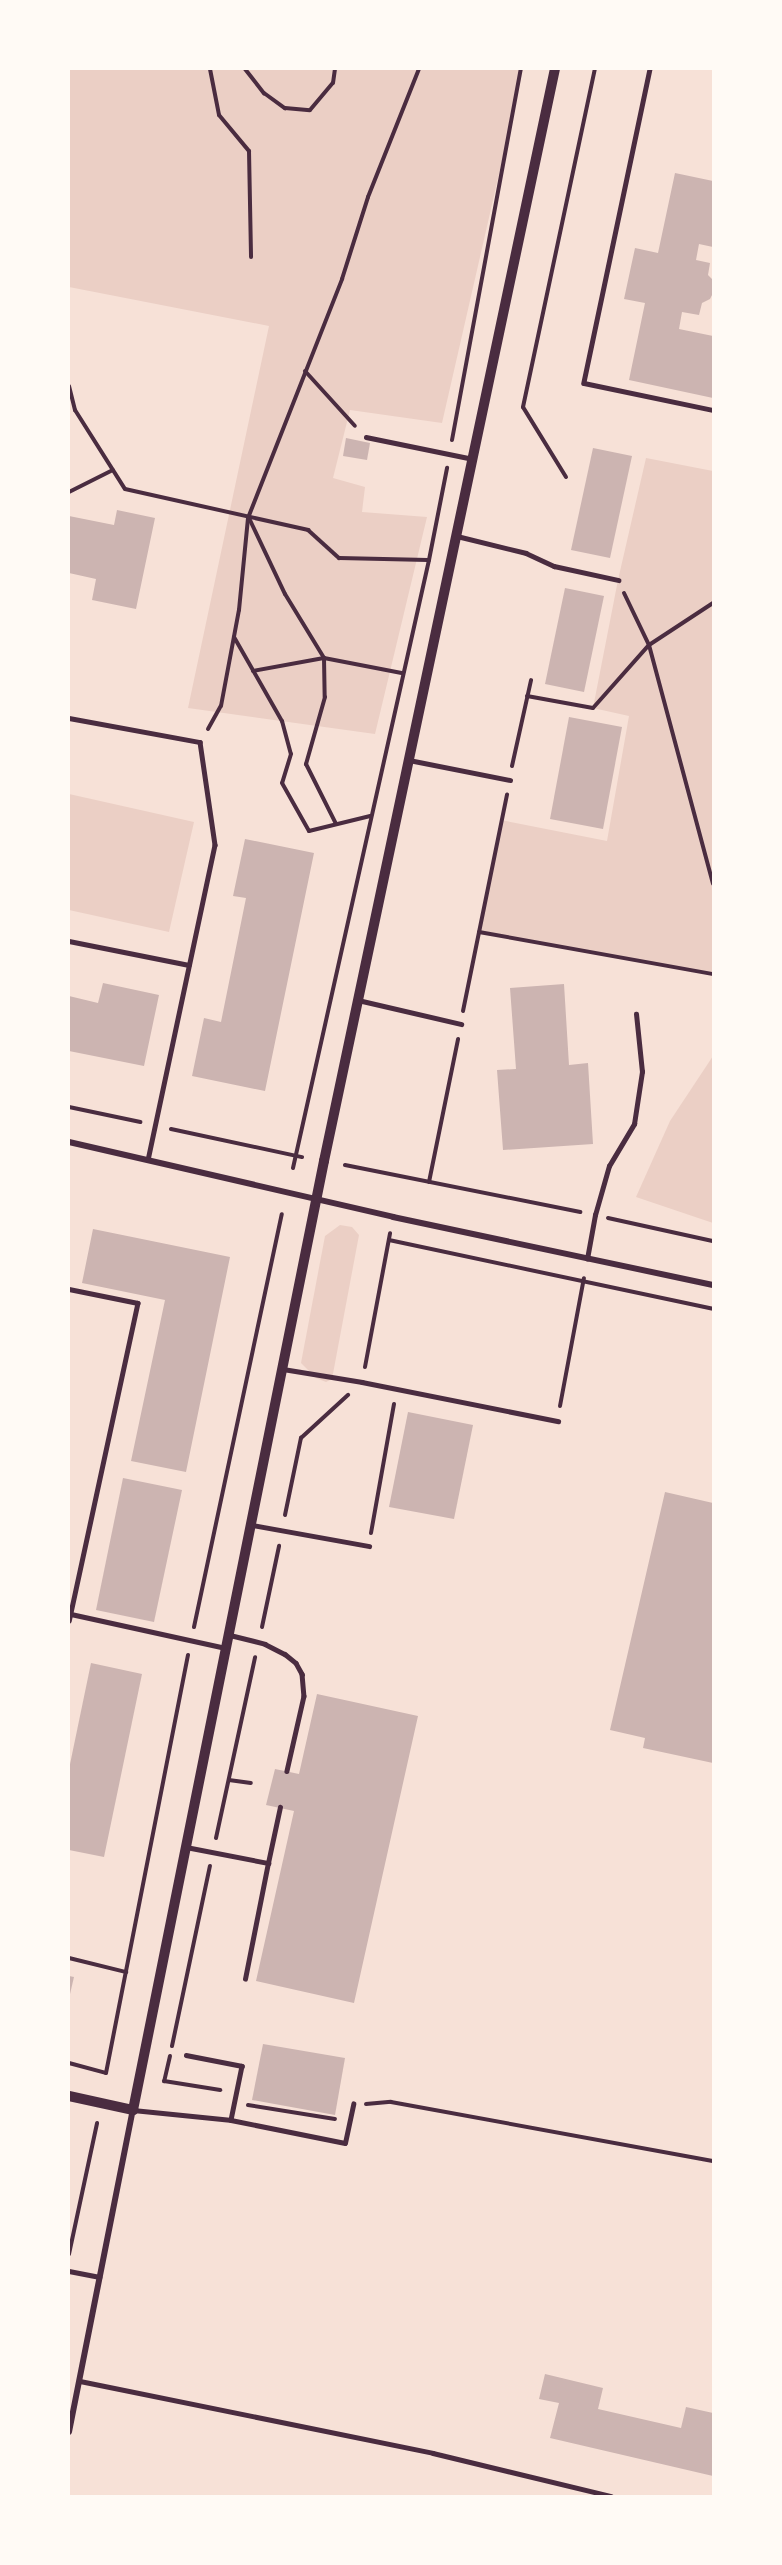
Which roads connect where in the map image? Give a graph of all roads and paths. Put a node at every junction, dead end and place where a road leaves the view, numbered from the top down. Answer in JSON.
{"nodes":[{"id":1,"x":210,"y":69,"type":"edge"},
{"id":2,"x":245,"y":69,"type":"edge"},
{"id":3,"x":335,"y":69,"type":"edge"},
{"id":4,"x":419,"y":69,"type":"edge"},
{"id":5,"x":522,"y":69,"type":"edge"},
{"id":6,"x":555,"y":69,"type":"edge"},
{"id":7,"x":595,"y":69,"type":"edge"},
{"id":8,"x":650,"y":69,"type":"edge"},
{"id":9,"x":252,"y":257,"type":"dead end"},
{"id":10,"x":305,"y":371,"type":"junction"},
{"id":11,"x":69,"y":386,"type":"edge"},
{"id":12,"x":713,"y":410,"type":"edge"},
{"id":13,"x":366,"y":437,"type":"joint"},
{"id":14,"x":449,"y":454,"type":"junction"},
{"id":15,"x":473,"y":459,"type":"junction"},
{"id":16,"x":113,"y":470,"type":"junction"},
{"id":17,"x":566,"y":477,"type":"dead end"},
{"id":18,"x":69,"y":492,"type":"edge"},
{"id":19,"x":248,"y":518,"type":"junction"},
{"id":20,"x":457,"y":536,"type":"junction"},
{"id":21,"x":429,"y":560,"type":"junction"},
{"id":22,"x":452,"y":564,"type":"junction"},
{"id":23,"x":618,"y":580,"type":"joint"},
{"id":24,"x":713,"y":603,"type":"edge"},
{"id":25,"x":234,"y":636,"type":"junction"},
{"id":26,"x":649,"y":645,"type":"junction"},
{"id":27,"x":324,"y":658,"type":"junction"},
{"id":28,"x":253,"y":671,"type":"junction"},
{"id":29,"x":402,"y":673,"type":"junction"},
{"id":30,"x":531,"y":680,"type":"dead end"},
{"id":31,"x":527,"y":696,"type":"junction"},
{"id":32,"x":69,"y":718,"type":"edge"},
{"id":33,"x":200,"y":742,"type":"junction"},
{"id":34,"x":409,"y":760,"type":"junction"},
{"id":35,"x":510,"y":780,"type":"junction"},
{"id":36,"x":370,"y":816,"type":"junction"},
{"id":37,"x":336,"y":824,"type":"junction"},
{"id":38,"x":713,"y":884,"type":"edge"},
{"id":39,"x":479,"y":932,"type":"junction"},
{"id":40,"x":69,"y":941,"type":"edge"},
{"id":41,"x":189,"y":965,"type":"junction"},
{"id":42,"x":713,"y":974,"type":"edge"},
{"id":43,"x":358,"y":1000,"type":"junction"},
{"id":44,"x":636,"y":1014,"type":"dead end"},
{"id":45,"x":461,"y":1024,"type":"junction"},
{"id":46,"x":69,"y":1107,"type":"edge"},
{"id":47,"x":155,"y":1125,"type":"junction"},
{"id":48,"x":69,"y":1142,"type":"edge"},
{"id":49,"x":295,"y":1155,"type":"junction"},
{"id":50,"x":302,"y":1157,"type":"dead end"},
{"id":51,"x":148,"y":1159,"type":"junction"},
{"id":52,"x":345,"y":1166,"type":"dead end"},
{"id":53,"x":292,"y":1168,"type":"dead end"},
{"id":54,"x":429,"y":1182,"type":"junction"},
{"id":55,"x":317,"y":1199,"type":"junction"},
{"id":56,"x":595,"y":1215,"type":"junction"},
{"id":57,"x":393,"y":1217,"type":"junction"},
{"id":58,"x":389,"y":1240,"type":"junction"},
{"id":59,"x":713,"y":1241,"type":"edge"},
{"id":60,"x":587,"y":1259,"type":"junction"},
{"id":61,"x":584,"y":1280,"type":"junction"},
{"id":62,"x":713,"y":1285,"type":"edge"},
{"id":63,"x":69,"y":1289,"type":"edge"},
{"id":64,"x":713,"y":1309,"type":"edge"},
{"id":65,"x":283,"y":1369,"type":"junction"},
{"id":66,"x":362,"y":1382,"type":"junction"},
{"id":67,"x":397,"y":1389,"type":"junction"},
{"id":68,"x":558,"y":1421,"type":"joint"},
{"id":69,"x":252,"y":1525,"type":"junction"},
{"id":70,"x":282,"y":1531,"type":"junction"},
{"id":71,"x":369,"y":1546,"type":"joint"},
{"id":72,"x":70,"y":1614,"type":"edge"},
{"id":73,"x":69,"y":1621,"type":"edge"},
{"id":74,"x":230,"y":1635,"type":"junction"},
{"id":75,"x":258,"y":1642,"type":"junction"},
{"id":76,"x":227,"y":1649,"type":"junction"},
{"id":77,"x":287,"y":1772,"type":"dead end"},
{"id":78,"x":229,"y":1779,"type":"junction"},
{"id":79,"x":251,"y":1783,"type":"dead end"},
{"id":80,"x":279,"y":1807,"type":"dead end"},
{"id":81,"x":186,"y":1847,"type":"junction"},
{"id":82,"x":213,"y":1852,"type":"junction"},
{"id":83,"x":268,"y":1863,"type":"junction"},
{"id":84,"x":69,"y":1958,"type":"edge"},
{"id":85,"x":126,"y":1972,"type":"dead end"},
{"id":86,"x":245,"y":1979,"type":"dead end"},
{"id":87,"x":186,"y":2055,"type":"dead end"},
{"id":88,"x":69,"y":2063,"type":"edge"},
{"id":89,"x":106,"y":2073,"type":"dead end"},
{"id":90,"x":69,"y":2096,"type":"edge"},
{"id":91,"x":235,"y":2101,"type":"junction"},
{"id":92,"x":353,"y":2104,"type":"junction"},
{"id":93,"x":133,"y":2110,"type":"junction"},
{"id":94,"x":231,"y":2120,"type":"junction"},
{"id":95,"x":97,"y":2123,"type":"dead end"},
{"id":96,"x":713,"y":2161,"type":"edge"},
{"id":97,"x":69,"y":2254,"type":"edge"},
{"id":98,"x":69,"y":2271,"type":"edge"},
{"id":99,"x":99,"y":2277,"type":"junction"},
{"id":100,"x":80,"y":2381,"type":"junction"},
{"id":101,"x":69,"y":2432,"type":"edge"},
{"id":102,"x":611,"y":2496,"type":"edge"}],
"edges":[{"from":1,"to":9,"type":"path"},
{"from":2,"to":3,"type":"path"},
{"from":4,"to":10,"type":"path"},
{"from":5,"to":14,"type":"path"},
{"from":6,"to":15,"type":"street"},
{"from":7,"to":17,"type":"path"},
{"from":8,"to":12,"type":"lane"},
{"from":10,"to":13,"type":"path"},
{"from":10,"to":19,"type":"path"},
{"from":11,"to":16,"type":"path"},
{"from":13,"to":14,"type":"lane"},
{"from":14,"to":15,"type":"lane"},
{"from":14,"to":21,"type":"path"},
{"from":15,"to":20,"type":"street"},
{"from":16,"to":18,"type":"path"},
{"from":16,"to":19,"type":"path"},
{"from":19,"to":21,"type":"path"},
{"from":19,"to":25,"type":"path"},
{"from":19,"to":27,"type":"path"},
{"from":20,"to":22,"type":"street"},
{"from":20,"to":23,"type":"lane"},
{"from":21,"to":22,"type":"path"},
{"from":21,"to":29,"type":"path"},
{"from":22,"to":34,"type":"street"},
{"from":23,"to":26,"type":"path"},
{"from":24,"to":26,"type":"path"},
{"from":25,"to":28,"type":"path"},
{"from":25,"to":33,"type":"path"},
{"from":26,"to":31,"type":"path"},
{"from":26,"to":38,"type":"path"},
{"from":27,"to":28,"type":"path"},
{"from":27,"to":29,"type":"path"},
{"from":27,"to":37,"type":"path"},
{"from":28,"to":37,"type":"path"},
{"from":29,"to":36,"type":"path"},
{"from":30,"to":31,"type":"path"},
{"from":31,"to":35,"type":"path"},
{"from":32,"to":33,"type":"lane"},
{"from":33,"to":41,"type":"lane"},
{"from":34,"to":35,"type":"lane"},
{"from":34,"to":43,"type":"street"},
{"from":35,"to":39,"type":"path"},
{"from":36,"to":37,"type":"path"},
{"from":36,"to":49,"type":"path"},
{"from":39,"to":42,"type":"path"},
{"from":39,"to":45,"type":"path"},
{"from":40,"to":41,"type":"lane"},
{"from":41,"to":47,"type":"lane"},
{"from":43,"to":45,"type":"lane"},
{"from":43,"to":55,"type":"street"},
{"from":44,"to":56,"type":"lane"},
{"from":45,"to":54,"type":"path"},
{"from":46,"to":47,"type":"path"},
{"from":47,"to":49,"type":"path"},
{"from":47,"to":51,"type":"lane"},
{"from":48,"to":51,"type":"street"},
{"from":49,"to":50,"type":"path"},
{"from":49,"to":53,"type":"path"},
{"from":51,"to":55,"type":"street"},
{"from":52,"to":54,"type":"path"},
{"from":54,"to":56,"type":"path"},
{"from":55,"to":57,"type":"street"},
{"from":55,"to":65,"type":"street"},
{"from":56,"to":59,"type":"path"},
{"from":56,"to":60,"type":"lane"},
{"from":57,"to":58,"type":"path"},
{"from":57,"to":60,"type":"street"},
{"from":58,"to":61,"type":"path"},
{"from":58,"to":66,"type":"path"},
{"from":60,"to":61,"type":"path"},
{"from":60,"to":62,"type":"street"},
{"from":61,"to":64,"type":"path"},
{"from":61,"to":68,"type":"path"},
{"from":63,"to":72,"type":"lane"},
{"from":65,"to":66,"type":"lane"},
{"from":65,"to":69,"type":"street"},
{"from":66,"to":67,"type":"lane"},
{"from":66,"to":70,"type":"path"},
{"from":67,"to":68,"type":"lane"},
{"from":67,"to":71,"type":"path"},
{"from":69,"to":70,"type":"lane"},
{"from":69,"to":74,"type":"street"},
{"from":70,"to":71,"type":"lane"},
{"from":70,"to":75,"type":"path"},
{"from":72,"to":73,"type":"lane"},
{"from":72,"to":76,"type":"lane"},
{"from":74,"to":75,"type":"lane"},
{"from":74,"to":76,"type":"street"},
{"from":75,"to":77,"type":"lane"},
{"from":75,"to":78,"type":"path"},
{"from":76,"to":81,"type":"street"},
{"from":78,"to":79,"type":"path"},
{"from":78,"to":82,"type":"path"},
{"from":80,"to":83,"type":"lane"},
{"from":81,"to":82,"type":"lane"},
{"from":81,"to":93,"type":"street"},
{"from":82,"to":83,"type":"lane"},
{"from":82,"to":91,"type":"path"},
{"from":83,"to":86,"type":"lane"},
{"from":84,"to":85,"type":"path"},
{"from":87,"to":91,"type":"lane"},
{"from":88,"to":89,"type":"path"},
{"from":90,"to":93,"type":"street"},
{"from":91,"to":92,"type":"path"},
{"from":91,"to":94,"type":"lane"},
{"from":92,"to":94,"type":"lane"},
{"from":92,"to":96,"type":"path"},
{"from":93,"to":94,"type":"lane"},
{"from":93,"to":99,"type":"street"},
{"from":95,"to":97,"type":"path"},
{"from":98,"to":99,"type":"lane"},
{"from":99,"to":100,"type":"street"},
{"from":100,"to":101,"type":"street"},
{"from":100,"to":102,"type":"lane"}]}
